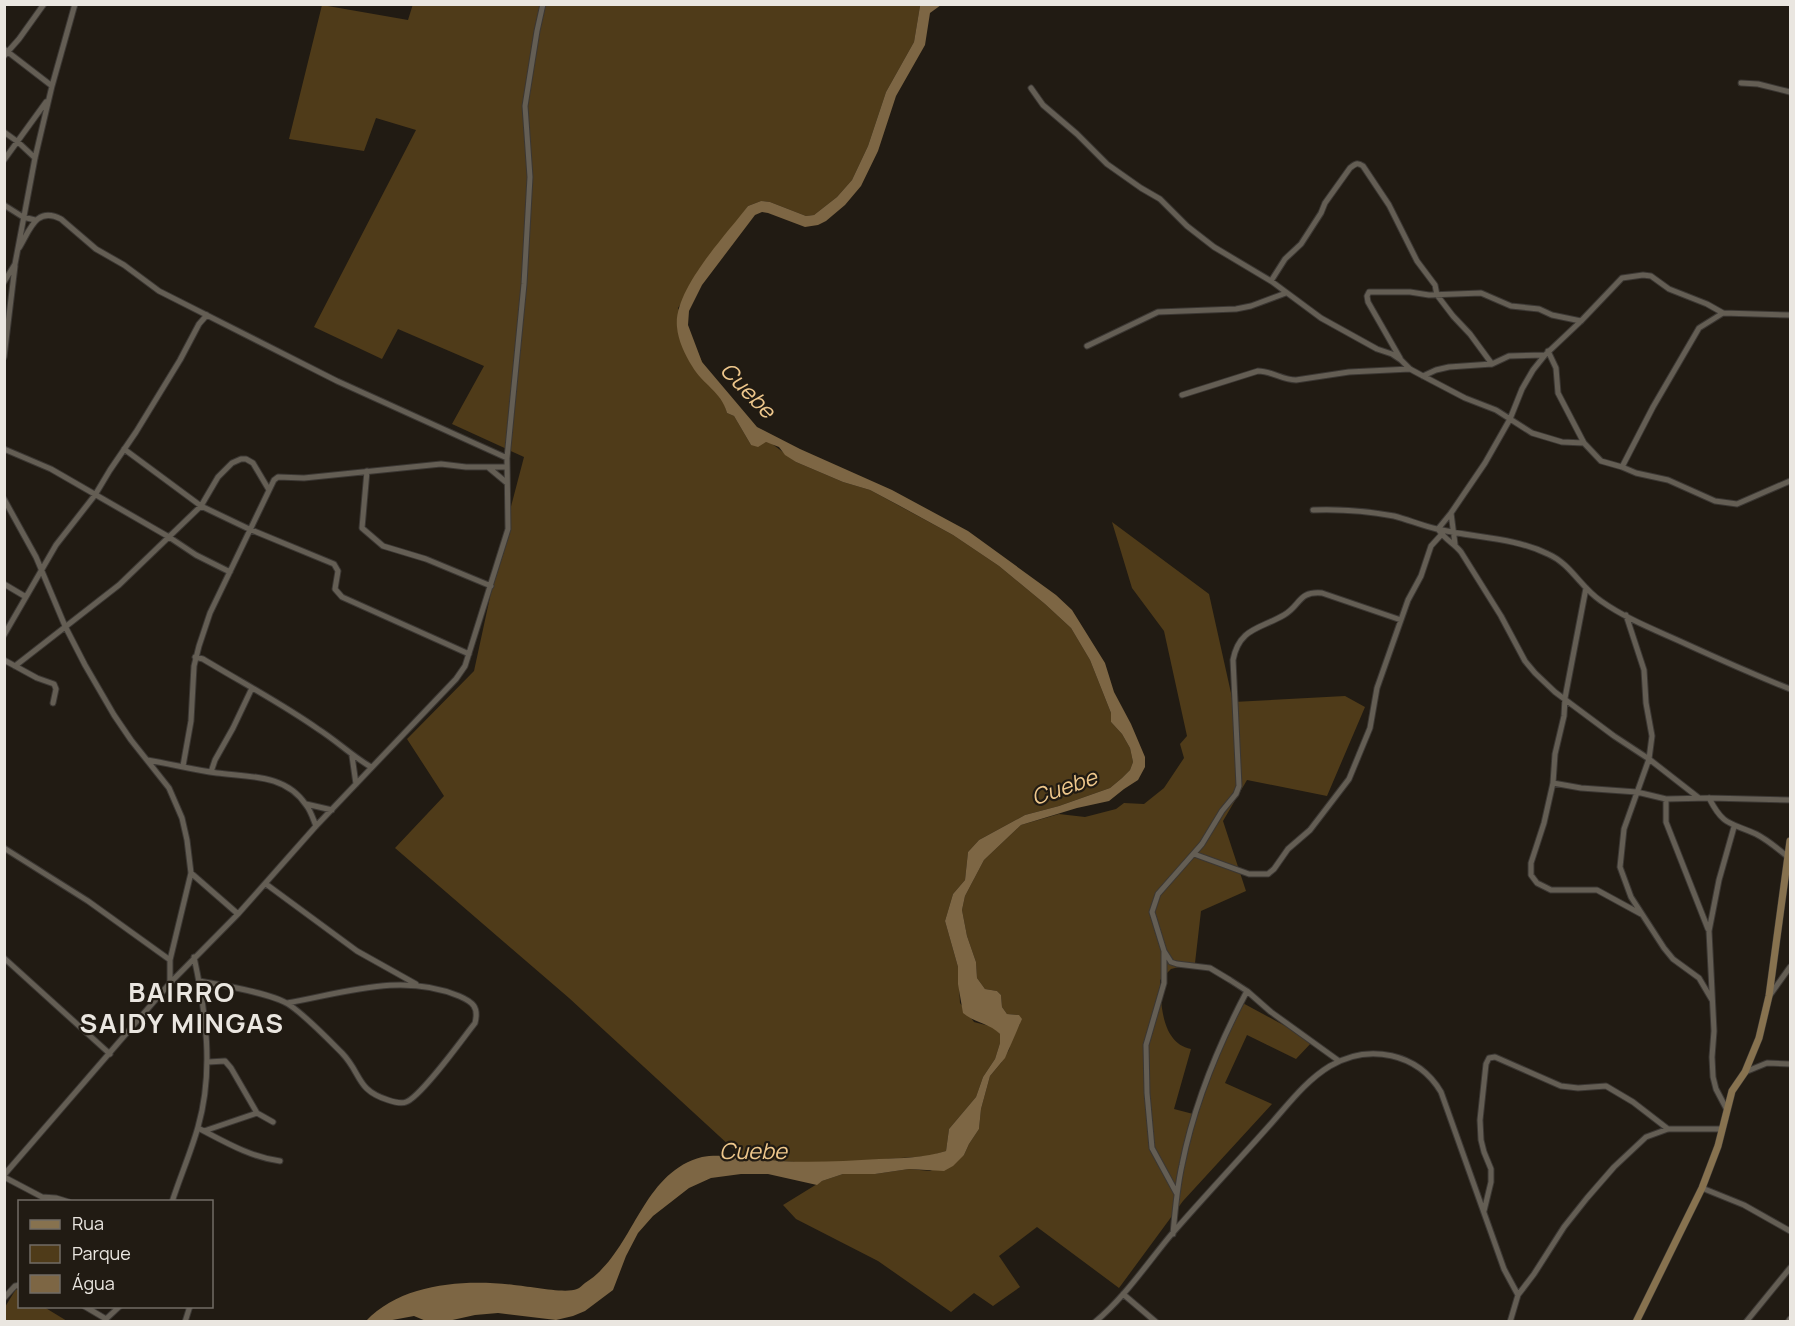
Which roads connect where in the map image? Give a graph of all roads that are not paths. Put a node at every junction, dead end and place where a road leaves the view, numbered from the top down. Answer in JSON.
{"nodes":[{"id":1,"x":44,"y":4,"type":"edge"},
{"id":2,"x":75,"y":4,"type":"edge"},
{"id":3,"x":543,"y":4,"type":"edge"},
{"id":4,"x":6,"y":52,"type":"edge"},
{"id":5,"x":1741,"y":83,"type":"dead end"},
{"id":6,"x":52,"y":86,"type":"junction"},
{"id":7,"x":1031,"y":88,"type":"dead end"},
{"id":8,"x":1791,"y":92,"type":"edge"},
{"id":9,"x":49,"y":98,"type":"junction"},
{"id":10,"x":4,"y":132,"type":"edge"},
{"id":11,"x":18,"y":142,"type":"junction"},
{"id":12,"x":35,"y":159,"type":"junction"},
{"id":13,"x":4,"y":160,"type":"edge"},
{"id":14,"x":4,"y":205,"type":"edge"},
{"id":15,"x":24,"y":217,"type":"junction"},
{"id":16,"x":35,"y":220,"type":"junction"},
{"id":17,"x":19,"y":248,"type":"junction"},
{"id":18,"x":15,"y":264,"type":"junction"},
{"id":19,"x":1270,"y":281,"type":"junction"},
{"id":20,"x":4,"y":282,"type":"edge"},
{"id":21,"x":1286,"y":293,"type":"junction"},
{"id":22,"x":1437,"y":295,"type":"junction"},
{"id":23,"x":198,"y":310,"type":"junction"},
{"id":24,"x":1723,"y":313,"type":"junction"},
{"id":25,"x":207,"y":315,"type":"junction"},
{"id":26,"x":1791,"y":315,"type":"edge"},
{"id":27,"x":1581,"y":321,"type":"junction"},
{"id":28,"x":200,"y":324,"type":"junction"},
{"id":29,"x":1087,"y":346,"type":"dead end"},
{"id":30,"x":1546,"y":353,"type":"junction"},
{"id":31,"x":4,"y":357,"type":"edge"},
{"id":32,"x":1401,"y":360,"type":"junction"},
{"id":33,"x":1492,"y":364,"type":"junction"},
{"id":34,"x":1410,"y":369,"type":"junction"},
{"id":35,"x":1423,"y":376,"type":"junction"},
{"id":36,"x":1182,"y":395,"type":"dead end"},
{"id":37,"x":1510,"y":419,"type":"junction"},
{"id":38,"x":1584,"y":443,"type":"junction"},
{"id":39,"x":4,"y":449,"type":"edge"},
{"id":40,"x":124,"y":449,"type":"junction"},
{"id":41,"x":507,"y":458,"type":"junction"},
{"id":42,"x":507,"y":467,"type":"junction"},
{"id":43,"x":1622,"y":467,"type":"junction"},
{"id":44,"x":489,"y":468,"type":"junction"},
{"id":45,"x":367,"y":471,"type":"junction"},
{"id":46,"x":1791,"y":481,"type":"edge"},
{"id":47,"x":507,"y":483,"type":"junction"},
{"id":48,"x":269,"y":490,"type":"junction"},
{"id":49,"x":95,"y":495,"type":"junction"},
{"id":50,"x":4,"y":499,"type":"edge"},
{"id":51,"x":201,"y":506,"type":"junction"},
{"id":52,"x":1313,"y":510,"type":"dead end"},
{"id":53,"x":1451,"y":513,"type":"junction"},
{"id":54,"x":249,"y":530,"type":"junction"},
{"id":55,"x":1439,"y":532,"type":"junction"},
{"id":56,"x":1454,"y":532,"type":"junction"},
{"id":57,"x":169,"y":537,"type":"junction"},
{"id":58,"x":1455,"y":544,"type":"junction"},
{"id":59,"x":42,"y":570,"type":"junction"},
{"id":60,"x":230,"y":572,"type":"junction"},
{"id":61,"x":4,"y":584,"type":"edge"},
{"id":62,"x":491,"y":586,"type":"junction"},
{"id":63,"x":1586,"y":588,"type":"junction"},
{"id":64,"x":26,"y":597,"type":"junction"},
{"id":65,"x":1626,"y":615,"type":"junction"},
{"id":66,"x":1401,"y":620,"type":"junction"},
{"id":67,"x":65,"y":626,"type":"junction"},
{"id":68,"x":4,"y":635,"type":"edge"},
{"id":69,"x":199,"y":646,"type":"junction"},
{"id":70,"x":470,"y":654,"type":"junction"},
{"id":71,"x":195,"y":657,"type":"junction"},
{"id":72,"x":202,"y":658,"type":"junction"},
{"id":73,"x":4,"y":660,"type":"edge"},
{"id":74,"x":23,"y":661,"type":"junction"},
{"id":75,"x":15,"y":666,"type":"junction"},
{"id":76,"x":22,"y":671,"type":"junction"},
{"id":77,"x":252,"y":688,"type":"junction"},
{"id":78,"x":1791,"y":689,"type":"edge"},
{"id":79,"x":1565,"y":698,"type":"junction"},
{"id":80,"x":53,"y":703,"type":"dead end"},
{"id":81,"x":352,"y":756,"type":"junction"},
{"id":82,"x":1649,"y":759,"type":"junction"},
{"id":83,"x":147,"y":760,"type":"junction"},
{"id":84,"x":183,"y":766,"type":"junction"},
{"id":85,"x":371,"y":767,"type":"junction"},
{"id":86,"x":211,"y":772,"type":"junction"},
{"id":87,"x":1553,"y":783,"type":"junction"},
{"id":88,"x":356,"y":784,"type":"junction"},
{"id":89,"x":1637,"y":792,"type":"junction"},
{"id":90,"x":1700,"y":798,"type":"junction"},
{"id":91,"x":1709,"y":798,"type":"junction"},
{"id":92,"x":1666,"y":799,"type":"junction"},
{"id":93,"x":1791,"y":800,"type":"edge"},
{"id":94,"x":306,"y":804,"type":"junction"},
{"id":95,"x":332,"y":810,"type":"junction"},
{"id":96,"x":316,"y":826,"type":"junction"},
{"id":97,"x":1734,"y":826,"type":"junction"},
{"id":98,"x":1791,"y":841,"type":"edge"},
{"id":99,"x":4,"y":848,"type":"edge"},
{"id":100,"x":1194,"y":854,"type":"junction"},
{"id":101,"x":1788,"y":857,"type":"junction"},
{"id":102,"x":1788,"y":871,"type":"edge"},
{"id":103,"x":191,"y":873,"type":"junction"},
{"id":104,"x":266,"y":884,"type":"junction"},
{"id":105,"x":238,"y":914,"type":"junction"},
{"id":106,"x":1643,"y":916,"type":"junction"},
{"id":107,"x":1709,"y":931,"type":"junction"},
{"id":108,"x":1164,"y":951,"type":"junction"},
{"id":109,"x":194,"y":957,"type":"junction"},
{"id":110,"x":4,"y":958,"type":"edge"},
{"id":111,"x":170,"y":960,"type":"junction"},
{"id":112,"x":1791,"y":967,"type":"edge"},
{"id":113,"x":200,"y":981,"type":"junction"},
{"id":114,"x":170,"y":983,"type":"junction"},
{"id":115,"x":417,"y":985,"type":"junction"},
{"id":116,"x":1247,"y":991,"type":"junction"},
{"id":117,"x":1769,"y":996,"type":"junction"},
{"id":118,"x":1712,"y":1000,"type":"junction"},
{"id":119,"x":287,"y":1003,"type":"junction"},
{"id":120,"x":110,"y":1054,"type":"junction"},
{"id":121,"x":1339,"y":1061,"type":"junction"},
{"id":122,"x":208,"y":1062,"type":"junction"},
{"id":123,"x":1791,"y":1064,"type":"edge"},
{"id":124,"x":1745,"y":1072,"type":"junction"},
{"id":125,"x":1726,"y":1108,"type":"junction"},
{"id":126,"x":257,"y":1113,"type":"junction"},
{"id":127,"x":273,"y":1122,"type":"dead end"},
{"id":128,"x":1668,"y":1129,"type":"junction"},
{"id":129,"x":1721,"y":1129,"type":"junction"},
{"id":130,"x":201,"y":1130,"type":"junction"},
{"id":131,"x":280,"y":1161,"type":"dead end"},
{"id":132,"x":4,"y":1176,"type":"edge"},
{"id":133,"x":1702,"y":1188,"type":"junction"},
{"id":134,"x":1177,"y":1195,"type":"junction"},
{"id":135,"x":42,"y":1199,"type":"edge"},
{"id":136,"x":173,"y":1200,"type":"edge"},
{"id":137,"x":1484,"y":1213,"type":"junction"},
{"id":138,"x":1791,"y":1232,"type":"edge"},
{"id":139,"x":1173,"y":1234,"type":"junction"},
{"id":140,"x":1791,"y":1268,"type":"edge"},
{"id":141,"x":18,"y":1285,"type":"edge"},
{"id":142,"x":1123,"y":1294,"type":"junction"},
{"id":143,"x":1518,"y":1295,"type":"junction"},
{"id":144,"x":4,"y":1298,"type":"edge"},
{"id":145,"x":87,"y":1308,"type":"edge"},
{"id":146,"x":118,"y":1308,"type":"edge"},
{"id":147,"x":105,"y":1320,"type":"edge"},
{"id":148,"x":1095,"y":1322,"type":"edge"},
{"id":149,"x":1156,"y":1322,"type":"edge"},
{"id":150,"x":1510,"y":1322,"type":"edge"},
{"id":151,"x":1636,"y":1322,"type":"edge"},
{"id":152,"x":1746,"y":1322,"type":"edge"}],
"edges":[{"from":1,"to":4,"type":"street"},
{"from":2,"to":6,"type":"street"},
{"from":3,"to":41,"type":"street"},
{"from":4,"to":6,"type":"street"},
{"from":5,"to":8,"type":"street"},
{"from":6,"to":9,"type":"street"},
{"from":7,"to":19,"type":"street"},
{"from":9,"to":11,"type":"street"},
{"from":9,"to":12,"type":"street"},
{"from":10,"to":11,"type":"street"},
{"from":11,"to":12,"type":"street"},
{"from":11,"to":13,"type":"street"},
{"from":12,"to":15,"type":"street"},
{"from":14,"to":15,"type":"street"},
{"from":15,"to":16,"type":"street"},
{"from":15,"to":17,"type":"street"},
{"from":16,"to":17,"type":"street"},
{"from":16,"to":23,"type":"street"},
{"from":17,"to":18,"type":"street"},
{"from":18,"to":20,"type":"street"},
{"from":18,"to":31,"type":"street"},
{"from":19,"to":21,"type":"street"},
{"from":19,"to":22,"type":"street"},
{"from":21,"to":29,"type":"street"},
{"from":21,"to":32,"type":"street"},
{"from":22,"to":27,"type":"street"},
{"from":22,"to":32,"type":"street"},
{"from":22,"to":33,"type":"street"},
{"from":23,"to":25,"type":"street"},
{"from":23,"to":28,"type":"street"},
{"from":24,"to":26,"type":"street"},
{"from":24,"to":27,"type":"street"},
{"from":24,"to":43,"type":"street"},
{"from":25,"to":28,"type":"street"},
{"from":25,"to":41,"type":"street"},
{"from":27,"to":30,"type":"street"},
{"from":28,"to":40,"type":"street"},
{"from":30,"to":33,"type":"street"},
{"from":30,"to":37,"type":"street"},
{"from":30,"to":38,"type":"street"},
{"from":32,"to":34,"type":"street"},
{"from":33,"to":35,"type":"street"},
{"from":34,"to":35,"type":"street"},
{"from":34,"to":36,"type":"street"},
{"from":35,"to":37,"type":"street"},
{"from":37,"to":38,"type":"street"},
{"from":37,"to":53,"type":"street"},
{"from":38,"to":43,"type":"street"},
{"from":39,"to":49,"type":"street"},
{"from":40,"to":49,"type":"street"},
{"from":40,"to":51,"type":"street"},
{"from":41,"to":42,"type":"street"},
{"from":42,"to":44,"type":"street"},
{"from":42,"to":47,"type":"street"},
{"from":43,"to":46,"type":"street"},
{"from":44,"to":45,"type":"street"},
{"from":44,"to":47,"type":"street"},
{"from":45,"to":48,"type":"street"},
{"from":45,"to":62,"type":"street"},
{"from":47,"to":62,"type":"street"},
{"from":48,"to":51,"type":"street"},
{"from":48,"to":54,"type":"street"},
{"from":49,"to":57,"type":"street"},
{"from":49,"to":59,"type":"street"},
{"from":50,"to":59,"type":"street"},
{"from":51,"to":54,"type":"street"},
{"from":51,"to":57,"type":"street"},
{"from":52,"to":55,"type":"street"},
{"from":53,"to":55,"type":"street"},
{"from":53,"to":56,"type":"street"},
{"from":54,"to":60,"type":"street"},
{"from":54,"to":70,"type":"street"},
{"from":55,"to":56,"type":"street"},
{"from":55,"to":58,"type":"street"},
{"from":55,"to":66,"type":"street"},
{"from":56,"to":58,"type":"street"},
{"from":56,"to":63,"type":"street"},
{"from":57,"to":60,"type":"street"},
{"from":57,"to":67,"type":"street"},
{"from":58,"to":79,"type":"street"},
{"from":59,"to":64,"type":"street"},
{"from":59,"to":67,"type":"street"},
{"from":60,"to":69,"type":"street"},
{"from":61,"to":64,"type":"street"},
{"from":62,"to":70,"type":"street"},
{"from":63,"to":65,"type":"street"},
{"from":63,"to":79,"type":"street"},
{"from":64,"to":68,"type":"street"},
{"from":65,"to":78,"type":"street"},
{"from":65,"to":82,"type":"street"},
{"from":66,"to":100,"type":"street"},
{"from":66,"to":100,"type":"street"},
{"from":67,"to":74,"type":"street"},
{"from":67,"to":83,"type":"street"},
{"from":69,"to":71,"type":"street"},
{"from":69,"to":72,"type":"street"},
{"from":70,"to":85,"type":"street"},
{"from":71,"to":72,"type":"street"},
{"from":71,"to":84,"type":"street"},
{"from":72,"to":77,"type":"street"},
{"from":73,"to":75,"type":"street"},
{"from":74,"to":75,"type":"street"},
{"from":74,"to":76,"type":"street"},
{"from":75,"to":76,"type":"street"},
{"from":76,"to":80,"type":"street"},
{"from":77,"to":81,"type":"street"},
{"from":77,"to":86,"type":"street"},
{"from":79,"to":82,"type":"street"},
{"from":79,"to":87,"type":"street"},
{"from":81,"to":85,"type":"street"},
{"from":81,"to":88,"type":"street"},
{"from":82,"to":89,"type":"street"},
{"from":82,"to":90,"type":"street"},
{"from":83,"to":84,"type":"street"},
{"from":83,"to":103,"type":"street"},
{"from":84,"to":86,"type":"street"},
{"from":85,"to":88,"type":"street"},
{"from":86,"to":94,"type":"street"},
{"from":87,"to":89,"type":"street"},
{"from":87,"to":106,"type":"street"},
{"from":88,"to":95,"type":"street"},
{"from":89,"to":92,"type":"street"},
{"from":89,"to":106,"type":"street"},
{"from":90,"to":91,"type":"street"},
{"from":90,"to":92,"type":"street"},
{"from":91,"to":93,"type":"street"},
{"from":91,"to":97,"type":"street"},
{"from":92,"to":107,"type":"street"},
{"from":94,"to":95,"type":"street"},
{"from":94,"to":96,"type":"street"},
{"from":95,"to":96,"type":"street"},
{"from":96,"to":104,"type":"street"},
{"from":97,"to":101,"type":"street"},
{"from":97,"to":107,"type":"street"},
{"from":98,"to":101,"type":"street"},
{"from":99,"to":111,"type":"street"},
{"from":100,"to":108,"type":"street"},
{"from":101,"to":102,"type":"street"},
{"from":102,"to":117,"type":"street"},
{"from":103,"to":105,"type":"street"},
{"from":103,"to":111,"type":"street"},
{"from":104,"to":105,"type":"street"},
{"from":104,"to":115,"type":"street"},
{"from":105,"to":109,"type":"street"},
{"from":106,"to":118,"type":"street"},
{"from":107,"to":118,"type":"street"},
{"from":108,"to":116,"type":"street"},
{"from":108,"to":134,"type":"street"},
{"from":109,"to":113,"type":"street"},
{"from":109,"to":114,"type":"street"},
{"from":110,"to":120,"type":"street"},
{"from":111,"to":114,"type":"street"},
{"from":112,"to":117,"type":"street"},
{"from":113,"to":119,"type":"street"},
{"from":113,"to":122,"type":"street"},
{"from":114,"to":120,"type":"street"},
{"from":115,"to":119,"type":"street"},
{"from":115,"to":119,"type":"street"},
{"from":116,"to":121,"type":"street"},
{"from":116,"to":134,"type":"street"},
{"from":117,"to":124,"type":"street"},
{"from":118,"to":125,"type":"street"},
{"from":120,"to":132,"type":"street"},
{"from":121,"to":137,"type":"street"},
{"from":121,"to":139,"type":"street"},
{"from":122,"to":126,"type":"street"},
{"from":122,"to":130,"type":"street"},
{"from":123,"to":124,"type":"street"},
{"from":124,"to":125,"type":"street"},
{"from":125,"to":129,"type":"street"},
{"from":126,"to":127,"type":"street"},
{"from":126,"to":130,"type":"street"},
{"from":128,"to":129,"type":"street"},
{"from":128,"to":137,"type":"street"},
{"from":128,"to":143,"type":"street"},
{"from":129,"to":133,"type":"street"},
{"from":130,"to":131,"type":"street"},
{"from":130,"to":136,"type":"street"},
{"from":132,"to":135,"type":"street"},
{"from":133,"to":138,"type":"street"},
{"from":133,"to":151,"type":"street"},
{"from":134,"to":139,"type":"street"},
{"from":137,"to":143,"type":"street"},
{"from":139,"to":142,"type":"street"},
{"from":140,"to":152,"type":"street"},
{"from":141,"to":144,"type":"street"},
{"from":142,"to":148,"type":"street"},
{"from":142,"to":149,"type":"street"},
{"from":143,"to":150,"type":"street"},
{"from":145,"to":147,"type":"street"},
{"from":146,"to":147,"type":"street"}]}
